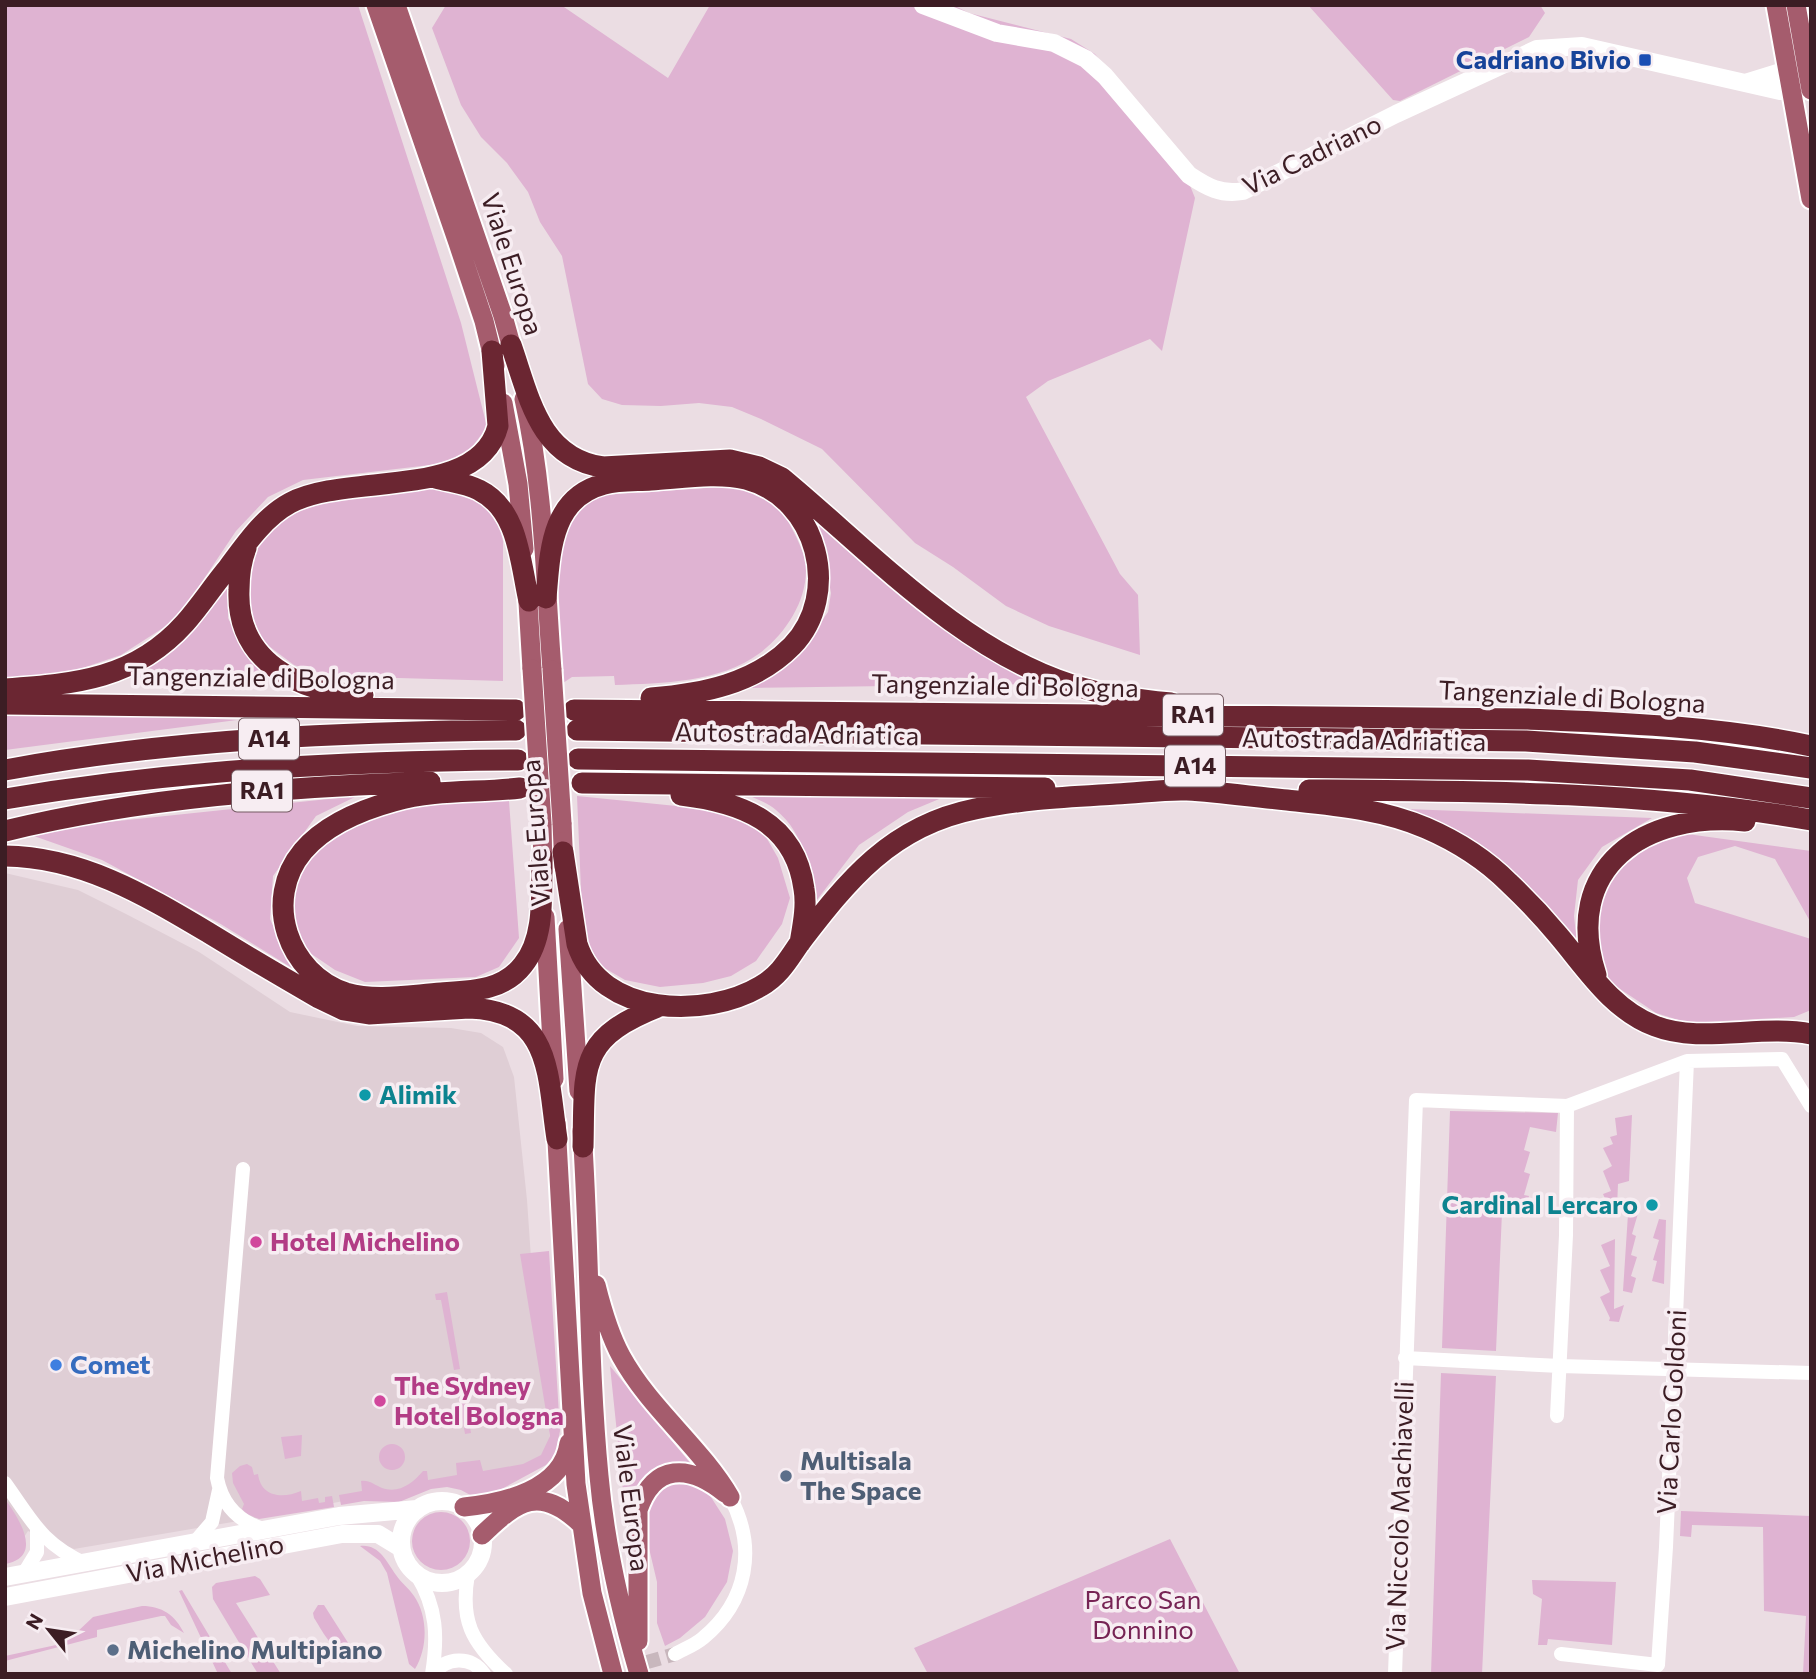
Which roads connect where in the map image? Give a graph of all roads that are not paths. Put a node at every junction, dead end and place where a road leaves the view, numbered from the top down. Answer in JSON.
{"nodes":[{"id":1,"x":376,"y":5,"type":"edge"},
{"id":2,"x":396,"y":5,"type":"edge"},
{"id":3,"x":923,"y":5,"type":"edge"},
{"id":4,"x":1776,"y":5,"type":"edge"},
{"id":5,"x":1796,"y":5,"type":"edge"},
{"id":6,"x":1787,"y":70,"type":"junction"},
{"id":7,"x":1748,"y":82,"type":"junction"},
{"id":8,"x":1803,"y":85,"type":"edge"},
{"id":9,"x":1811,"y":199,"type":"edge"},
{"id":10,"x":502,"y":348,"type":"junction"},
{"id":11,"x":434,"y":478,"type":"junction"},
{"id":12,"x":249,"y":540,"type":"junction"},
{"id":13,"x":538,"y":599,"type":"junction"},
{"id":14,"x":5,"y":689,"type":"edge"},
{"id":15,"x":5,"y":704,"type":"edge"},
{"id":16,"x":575,"y":715,"type":"junction"},
{"id":17,"x":1309,"y":716,"type":"junction"},
{"id":18,"x":518,"y":717,"type":"junction"},
{"id":19,"x":1805,"y":744,"type":"edge"},
{"id":20,"x":578,"y":759,"type":"dead end"},
{"id":21,"x":518,"y":760,"type":"dead end"},
{"id":22,"x":1811,"y":768,"type":"edge"},
{"id":23,"x":11,"y":769,"type":"edge"},
{"id":24,"x":1185,"y":790,"type":"junction"},
{"id":25,"x":1811,"y":798,"type":"edge"},
{"id":26,"x":5,"y":799,"type":"edge"},
{"id":27,"x":1811,"y":820,"type":"edge"},
{"id":28,"x":1811,"y":830,"type":"edge"},
{"id":29,"x":5,"y":831,"type":"edge"},
{"id":30,"x":553,"y":855,"type":"junction"},
{"id":31,"x":5,"y":856,"type":"edge"},
{"id":32,"x":800,"y":943,"type":"junction"},
{"id":33,"x":1599,"y":984,"type":"junction"},
{"id":34,"x":660,"y":1006,"type":"junction"},
{"id":35,"x":1811,"y":1024,"type":"edge"},
{"id":36,"x":1789,"y":1030,"type":"junction"},
{"id":37,"x":1811,"y":1034,"type":"edge"},
{"id":38,"x":1687,"y":1061,"type":"junction"},
{"id":39,"x":1567,"y":1106,"type":"junction"},
{"id":40,"x":1811,"y":1106,"type":"edge"},
{"id":41,"x":557,"y":1139,"type":"junction"},
{"id":42,"x":583,"y":1147,"type":"junction"},
{"id":43,"x":243,"y":1169,"type":"dead end"},
{"id":44,"x":588,"y":1252,"type":"junction"},
{"id":45,"x":562,"y":1261,"type":"junction"},
{"id":46,"x":1405,"y":1358,"type":"junction"},
{"id":47,"x":1560,"y":1366,"type":"junction"},
{"id":48,"x":1674,"y":1368,"type":"junction"},
{"id":49,"x":1811,"y":1373,"type":"edge"},
{"id":50,"x":1557,"y":1416,"type":"dead end"},
{"id":51,"x":5,"y":1483,"type":"edge"},
{"id":52,"x":219,"y":1490,"type":"junction"},
{"id":53,"x":730,"y":1497,"type":"junction"},
{"id":54,"x":464,"y":1507,"type":"junction"},
{"id":55,"x":416,"y":1509,"type":"junction"},
{"id":56,"x":581,"y":1524,"type":"junction"},
{"id":57,"x":37,"y":1528,"type":"junction"},
{"id":58,"x":264,"y":1530,"type":"junction"},
{"id":59,"x":482,"y":1535,"type":"junction"},
{"id":60,"x":194,"y":1544,"type":"junction"},
{"id":61,"x":401,"y":1548,"type":"junction"},
{"id":62,"x":86,"y":1564,"type":"junction"},
{"id":63,"x":468,"y":1574,"type":"junction"},
{"id":64,"x":417,"y":1575,"type":"junction"},
{"id":65,"x":14,"y":1576,"type":"edge"},
{"id":66,"x":5,"y":1597,"type":"edge"},
{"id":67,"x":471,"y":1632,"type":"junction"},
{"id":68,"x":675,"y":1654,"type":"tunnel mouth"},
{"id":69,"x":1561,"y":1654,"type":"dead end"},
{"id":70,"x":482,"y":1671,"type":"edge"},
{"id":71,"x":432,"y":1674,"type":"edge"},
{"id":72,"x":506,"y":1674,"type":"edge"},
{"id":73,"x":613,"y":1674,"type":"edge"},
{"id":74,"x":641,"y":1674,"type":"edge"},
{"id":75,"x":1395,"y":1674,"type":"edge"}],
"edges":[{"from":1,"to":10,"type":"main road","name":"Viale Europa"},
{"from":2,"to":10,"type":"main road","name":"Viale Europa"},
{"from":3,"to":7,"type":"street","name":"Via Cadriano"},
{"from":4,"to":6,"type":"main road"},
{"from":5,"to":8,"type":"main road"},
{"from":6,"to":7,"type":"street","name":"Via Cadriano"},
{"from":6,"to":8,"type":"main road"},
{"from":7,"to":8,"type":"street","name":"Via Cadriano"},
{"from":8,"to":9,"type":"main road"},
{"from":10,"to":11,"type":"highway"},
{"from":10,"to":13,"type":"main road","name":"Viale Europa"},
{"from":10,"to":17,"type":"highway"},
{"from":11,"to":12,"type":"highway"},
{"from":11,"to":13,"type":"highway"},
{"from":12,"to":14,"type":"highway"},
{"from":12,"to":18,"type":"highway"},
{"from":13,"to":16,"type":"highway"},
{"from":13,"to":30,"type":"main road","name":"Viale Europa","bridge":true},
{"from":15,"to":18,"type":"highway","name":"Tangenziale di Bologna"},
{"from":16,"to":17,"type":"highway","name":"Tangenziale di Bologna","number":"RA1"},
{"from":16,"to":22,"type":"highway","name":"Autostrada Adriatica","number":"A14"},
{"from":17,"to":19,"type":"highway","name":"Tangenziale di Bologna","number":"RA1"},
{"from":18,"to":23,"type":"highway","number":"A14"},
{"from":20,"to":25,"type":"highway","name":"Autostrada Adriatica","number":"A14"},
{"from":21,"to":26,"type":"highway","number":"A14"},
{"from":24,"to":27,"type":"highway"},
{"from":24,"to":32,"type":"highway"},
{"from":24,"to":32,"type":"highway"},
{"from":24,"to":33,"type":"highway"},
{"from":28,"to":33,"type":"highway"},
{"from":29,"to":30,"type":"highway","number":"RA1"},
{"from":30,"to":34,"type":"highway"},
{"from":30,"to":41,"type":"main road","name":"Viale Europa"},
{"from":30,"to":42,"type":"main road","name":"Viale Europa"},
{"from":31,"to":41,"type":"highway"},
{"from":32,"to":34,"type":"highway"},
{"from":33,"to":36,"type":"highway"},
{"from":34,"to":42,"type":"highway"},
{"from":35,"to":36,"type":"highway"},
{"from":36,"to":37,"type":"highway"},
{"from":38,"to":39,"type":"street","name":"Via Niccolò Machiavelli"},
{"from":38,"to":40,"type":"street","name":"Via Niccolò Machiavelli"},
{"from":38,"to":48,"type":"street","name":"Via Carlo Goldoni"},
{"from":39,"to":46,"type":"street","name":"Via Niccolò Machiavelli"},
{"from":39,"to":47,"type":"street"},
{"from":41,"to":45,"type":"main road","name":"Viale Europa"},
{"from":42,"to":44,"type":"main road","name":"Viale Europa"},
{"from":43,"to":52,"type":"street","name":"Via Michelino"},
{"from":44,"to":53,"type":"main road"},
{"from":44,"to":74,"type":"main road","name":"Viale Europa"},
{"from":45,"to":54,"type":"main road"},
{"from":45,"to":56,"type":"main road","name":"Viale Europa"},
{"from":46,"to":47,"type":"street","name":"Via Niccolò Machiavelli"},
{"from":46,"to":75,"type":"street","name":"Via Niccolò Machiavelli"},
{"from":47,"to":48,"type":"street","name":"Via Niccolò Machiavelli"},
{"from":47,"to":50,"type":"street"},
{"from":48,"to":49,"type":"street","name":"Via Niccolò Machiavelli"},
{"from":48,"to":69,"type":"street","name":"Via Carlo Goldoni"},
{"from":51,"to":57,"type":"street","name":"Via Michelino"},
{"from":52,"to":58,"type":"street","name":"Via Michelino"},
{"from":52,"to":60,"type":"street","name":"Via Michelino"},
{"from":53,"to":68,"type":"street"},
{"from":53,"to":74,"type":"main road"},
{"from":54,"to":55,"type":"street"},
{"from":54,"to":59,"type":"street"},
{"from":55,"to":58,"type":"street","name":"Via Michelino"},
{"from":55,"to":61,"type":"street"},
{"from":56,"to":59,"type":"main road"},
{"from":56,"to":73,"type":"main road","name":"Viale Europa"},
{"from":57,"to":62,"type":"street","name":"Via Michelino"},
{"from":57,"to":65,"type":"street","name":"Via Michelino"},
{"from":58,"to":60,"type":"street","name":"Via Michelino"},
{"from":59,"to":63,"type":"street"},
{"from":60,"to":62,"type":"street","name":"Via Michelino"},
{"from":61,"to":64,"type":"street"},
{"from":61,"to":66,"type":"street","name":"Via Michelino"},
{"from":62,"to":65,"type":"street","name":"Via Michelino"},
{"from":63,"to":64,"type":"street"},
{"from":63,"to":67,"type":"street"},
{"from":64,"to":71,"type":"street"},
{"from":67,"to":70,"type":"street"},
{"from":67,"to":72,"type":"street"},
{"from":70,"to":71,"type":"street"}]}
